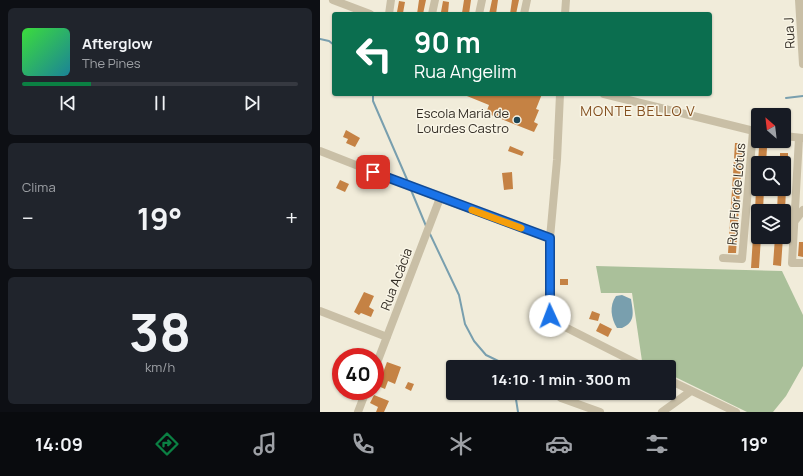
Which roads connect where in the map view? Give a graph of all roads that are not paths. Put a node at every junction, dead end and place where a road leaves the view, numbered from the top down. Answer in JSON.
{"nodes":[{"id":1,"x":333,"y":0,"type":"edge"},
{"id":2,"x":391,"y":0,"type":"edge"},
{"id":3,"x":434,"y":0,"type":"edge"},
{"id":4,"x":482,"y":0,"type":"edge"},
{"id":5,"x":527,"y":0,"type":"edge"},
{"id":6,"x":566,"y":0,"type":"edge"},
{"id":7,"x":799,"y":0,"type":"edge"},
{"id":8,"x":348,"y":2,"type":"edge"},
{"id":9,"x":366,"y":12,"type":"edge"},
{"id":10,"x":389,"y":12,"type":"edge"},
{"id":11,"x":432,"y":12,"type":"edge"},
{"id":12,"x":479,"y":12,"type":"edge"},
{"id":13,"x":524,"y":12,"type":"edge"},
{"id":14,"x":565,"y":12,"type":"edge"},
{"id":15,"x":803,"y":64,"type":"edge"},
{"id":16,"x":560,"y":96,"type":"edge"},
{"id":17,"x":612,"y":96,"type":"edge"},
{"id":18,"x":751,"y":131,"type":"edge"},
{"id":19,"x":791,"y":137,"type":"edge"},
{"id":20,"x":801,"y":138,"type":"edge"},
{"id":21,"x":753,"y":148,"type":"edge"},
{"id":22,"x":320,"y":151,"type":"edge"},
{"id":23,"x":440,"y":198,"type":"junction"},
{"id":24,"x":803,"y":210,"type":"edge"},
{"id":25,"x":793,"y":222,"type":"junction"},
{"id":26,"x":550,"y":238,"type":"junction"},
{"id":27,"x":723,"y":258,"type":"dead end"},
{"id":28,"x":803,"y":263,"type":"edge"},
{"id":29,"x":320,"y":311,"type":"edge"},
{"id":30,"x":387,"y":337,"type":"junction"},
{"id":31,"x":383,"y":348,"type":"edge"},
{"id":32,"x":630,"y":360,"type":"edge"},
{"id":33,"x":676,"y":384,"type":"edge"},
{"id":34,"x":691,"y":391,"type":"junction"},
{"id":35,"x":363,"y":400,"type":"edge"},
{"id":36,"x":567,"y":400,"type":"edge"},
{"id":37,"x":358,"y":412,"type":"edge"},
{"id":38,"x":600,"y":412,"type":"edge"},
{"id":39,"x":662,"y":412,"type":"edge"},
{"id":40,"x":736,"y":412,"type":"edge"}],
"edges":[{"from":1,"to":8,"type":"street"},
{"from":2,"to":10,"type":"street"},
{"from":3,"to":11,"type":"street"},
{"from":4,"to":12,"type":"street"},
{"from":5,"to":13,"type":"street"},
{"from":6,"to":14,"type":"street"},
{"from":7,"to":15,"type":"street","name":"Rua J"},
{"from":8,"to":9,"type":"street"},
{"from":16,"to":26,"type":"street"},
{"from":17,"to":18,"type":"street"},
{"from":19,"to":20,"type":"street"},
{"from":20,"to":25,"type":"street"},
{"from":21,"to":27,"type":"street","name":"Rua Flor de Lótus"},
{"from":22,"to":23,"type":"street"},
{"from":23,"to":26,"type":"street"},
{"from":23,"to":30,"type":"street","name":"Rua Acácia"},
{"from":24,"to":25,"type":"street"},
{"from":25,"to":28,"type":"street"},
{"from":26,"to":32,"type":"street"},
{"from":29,"to":30,"type":"street"},
{"from":30,"to":31,"type":"street","name":"Rua Acácia"},
{"from":33,"to":34,"type":"street"},
{"from":34,"to":39,"type":"street"},
{"from":34,"to":40,"type":"street"},
{"from":35,"to":37,"type":"street"},
{"from":36,"to":38,"type":"street"}]}
